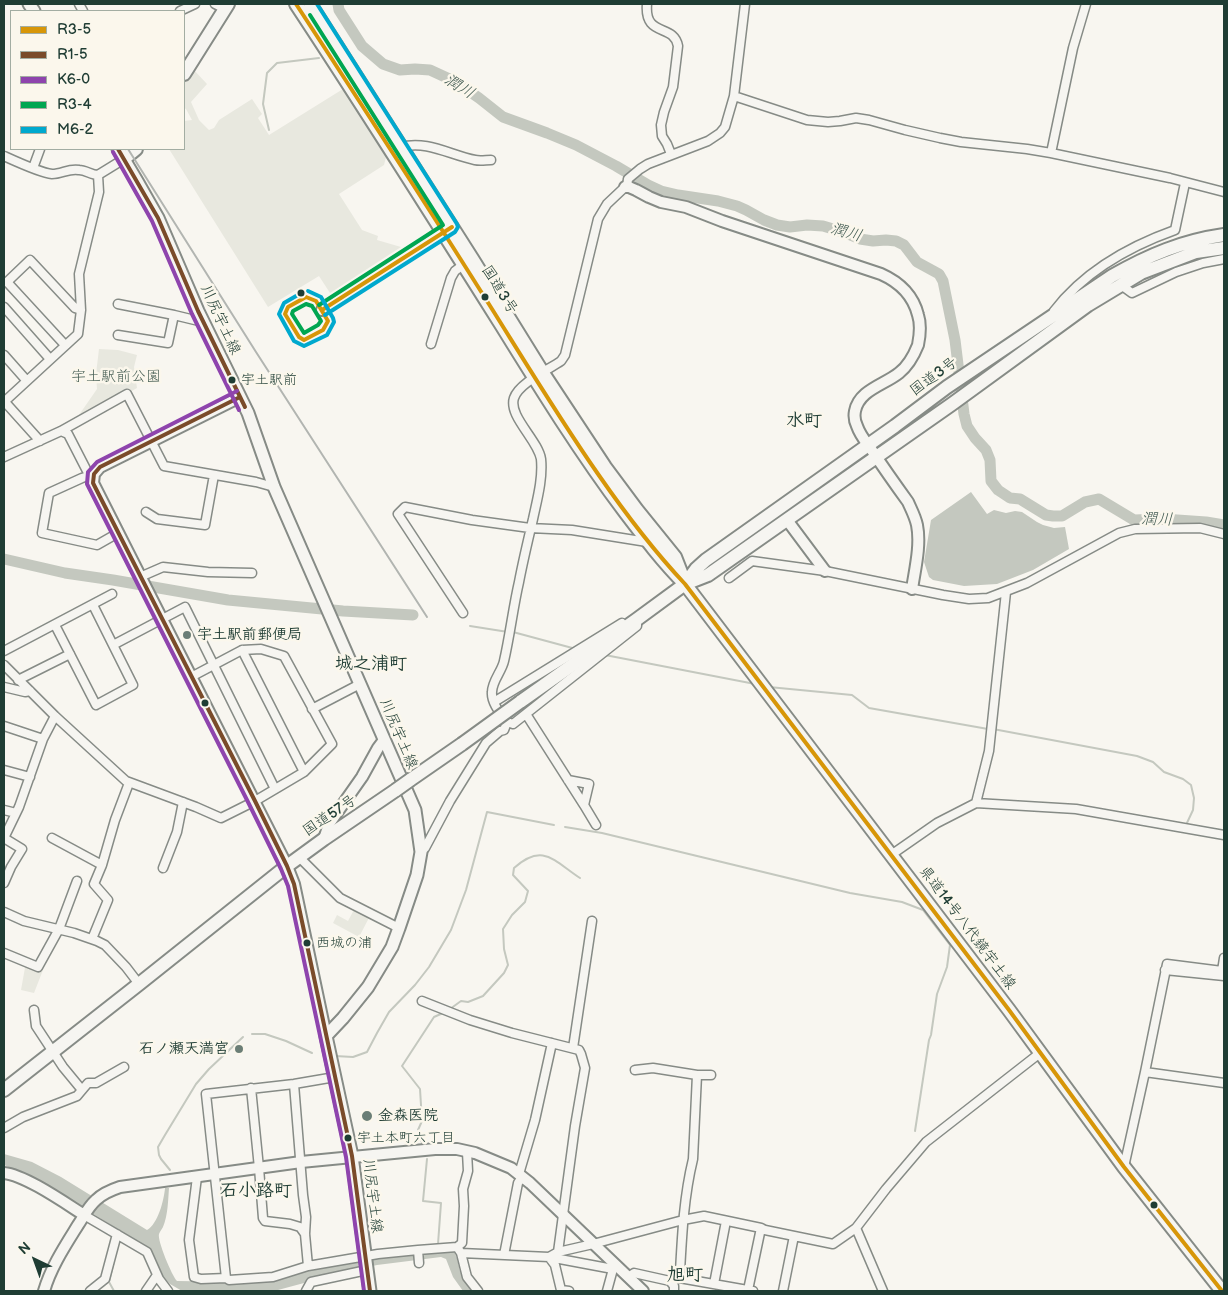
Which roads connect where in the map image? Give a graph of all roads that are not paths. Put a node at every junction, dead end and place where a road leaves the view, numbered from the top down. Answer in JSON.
{"nodes":[{"id":1,"x":195,"y":4,"type":"edge"},
{"id":2,"x":296,"y":4,"type":"edge"},
{"id":3,"x":310,"y":4,"type":"edge"},
{"id":4,"x":647,"y":4,"type":"edge"},
{"id":5,"x":745,"y":4,"type":"edge"},
{"id":6,"x":1086,"y":4,"type":"edge"},
{"id":7,"x":222,"y":5,"type":"edge"},
{"id":8,"x":182,"y":10,"type":"edge"},
{"id":9,"x":185,"y":72,"type":"edge"},
{"id":10,"x":734,"y":96,"type":"junction"},
{"id":11,"x":401,"y":147,"type":"junction"},
{"id":12,"x":40,"y":150,"type":"edge"},
{"id":13,"x":133,"y":150,"type":"edge"},
{"id":14,"x":1051,"y":153,"type":"junction"},
{"id":15,"x":121,"y":154,"type":"edge"},
{"id":16,"x":671,"y":154,"type":"junction"},
{"id":17,"x":4,"y":156,"type":"edge"},
{"id":18,"x":491,"y":160,"type":"dead end"},
{"id":19,"x":33,"y":168,"type":"junction"},
{"id":20,"x":98,"y":175,"type":"junction"},
{"id":21,"x":1185,"y":183,"type":"junction"},
{"id":22,"x":627,"y":184,"type":"junction"},
{"id":23,"x":1224,"y":192,"type":"edge"},
{"id":24,"x":447,"y":229,"type":"junction"},
{"id":25,"x":1224,"y":235,"type":"edge"},
{"id":26,"x":1224,"y":248,"type":"edge"},
{"id":27,"x":1224,"y":259,"type":"edge"},
{"id":28,"x":463,"y":265,"type":"junction"},
{"id":29,"x":1121,"y":285,"type":"junction"},
{"id":30,"x":118,"y":304,"type":"dead end"},
{"id":31,"x":4,"y":307,"type":"edge"},
{"id":32,"x":81,"y":310,"type":"junction"},
{"id":33,"x":322,"y":310,"type":"dead end"},
{"id":34,"x":174,"y":315,"type":"junction"},
{"id":35,"x":1047,"y":320,"type":"junction"},
{"id":36,"x":203,"y":322,"type":"junction"},
{"id":37,"x":118,"y":334,"type":"dead end"},
{"id":38,"x":431,"y":344,"type":"dead end"},
{"id":39,"x":65,"y":346,"type":"junction"},
{"id":40,"x":4,"y":355,"type":"edge"},
{"id":41,"x":50,"y":359,"type":"junction"},
{"id":42,"x":539,"y":376,"type":"junction"},
{"id":43,"x":27,"y":381,"type":"junction"},
{"id":44,"x":240,"y":397,"type":"junction"},
{"id":45,"x":4,"y":402,"type":"edge"},
{"id":46,"x":61,"y":431,"type":"junction"},
{"id":47,"x":40,"y":441,"type":"junction"},
{"id":48,"x":153,"y":442,"type":"junction"},
{"id":49,"x":868,"y":445,"type":"junction"},
{"id":50,"x":4,"y":457,"type":"edge"},
{"id":51,"x":876,"y":457,"type":"junction"},
{"id":52,"x":94,"y":474,"type":"junction"},
{"id":53,"x":214,"y":475,"type":"junction"},
{"id":54,"x":274,"y":487,"type":"junction"},
{"id":55,"x":146,"y":512,"type":"dead end"},
{"id":56,"x":787,"y":520,"type":"junction"},
{"id":57,"x":530,"y":528,"type":"junction"},
{"id":58,"x":118,"y":533,"type":"junction"},
{"id":59,"x":1224,"y":534,"type":"edge"},
{"id":60,"x":648,"y":542,"type":"junction"},
{"id":61,"x":825,"y":571,"type":"junction"},
{"id":62,"x":252,"y":573,"type":"dead end"},
{"id":63,"x":140,"y":577,"type":"junction"},
{"id":64,"x":729,"y":578,"type":"dead end"},
{"id":65,"x":686,"y":584,"type":"junction"},
{"id":66,"x":912,"y":589,"type":"junction"},
{"id":67,"x":1006,"y":592,"type":"junction"},
{"id":68,"x":112,"y":594,"type":"dead end"},
{"id":69,"x":93,"y":605,"type":"junction"},
{"id":70,"x":462,"y":613,"type":"dead end"},
{"id":71,"x":162,"y":620,"type":"junction"},
{"id":72,"x":636,"y":620,"type":"junction"},
{"id":73,"x":54,"y":625,"type":"junction"},
{"id":74,"x":113,"y":645,"type":"junction"},
{"id":75,"x":242,"y":650,"type":"junction"},
{"id":76,"x":4,"y":651,"type":"edge"},
{"id":77,"x":70,"y":654,"type":"junction"},
{"id":78,"x":214,"y":665,"type":"junction"},
{"id":79,"x":5,"y":670,"type":"edge"},
{"id":80,"x":191,"y":677,"type":"junction"},
{"id":81,"x":18,"y":680,"type":"junction"},
{"id":82,"x":360,"y":684,"type":"junction"},
{"id":83,"x":4,"y":687,"type":"edge"},
{"id":84,"x":30,"y":691,"type":"junction"},
{"id":85,"x":494,"y":702,"type":"junction"},
{"id":86,"x":523,"y":708,"type":"junction"},
{"id":87,"x":312,"y":709,"type":"junction"},
{"id":88,"x":55,"y":716,"type":"junction"},
{"id":89,"x":507,"y":722,"type":"junction"},
{"id":90,"x":4,"y":726,"type":"edge"},
{"id":91,"x":43,"y":739,"type":"junction"},
{"id":92,"x":384,"y":740,"type":"junction"},
{"id":93,"x":4,"y":770,"type":"edge"},
{"id":94,"x":304,"y":772,"type":"junction"},
{"id":95,"x":30,"y":777,"type":"junction"},
{"id":96,"x":568,"y":780,"type":"junction"},
{"id":97,"x":129,"y":782,"type":"junction"},
{"id":98,"x":275,"y":789,"type":"junction"},
{"id":99,"x":255,"y":801,"type":"junction"},
{"id":100,"x":182,"y":802,"type":"junction"},
{"id":101,"x":976,"y":803,"type":"junction"},
{"id":102,"x":584,"y":805,"type":"junction"},
{"id":103,"x":4,"y":810,"type":"edge"},
{"id":104,"x":16,"y":813,"type":"junction"},
{"id":105,"x":596,"y":825,"type":"dead end"},
{"id":106,"x":1224,"y":835,"type":"edge"},
{"id":107,"x":4,"y":838,"type":"edge"},
{"id":108,"x":52,"y":838,"type":"dead end"},
{"id":109,"x":324,"y":839,"type":"junction"},
{"id":110,"x":421,"y":852,"type":"junction"},
{"id":111,"x":892,"y":855,"type":"junction"},
{"id":112,"x":299,"y":857,"type":"junction"},
{"id":113,"x":102,"y":865,"type":"junction"},
{"id":114,"x":287,"y":866,"type":"junction"},
{"id":115,"x":163,"y":868,"type":"dead end"},
{"id":116,"x":77,"y":880,"type":"dead end"},
{"id":117,"x":4,"y":883,"type":"edge"},
{"id":118,"x":4,"y":912,"type":"edge"},
{"id":119,"x":592,"y":921,"type":"dead end"},
{"id":120,"x":399,"y":928,"type":"junction"},
{"id":121,"x":59,"y":929,"type":"junction"},
{"id":122,"x":92,"y":939,"type":"junction"},
{"id":123,"x":4,"y":953,"type":"edge"},
{"id":124,"x":1224,"y":958,"type":"edge"},
{"id":125,"x":1223,"y":975,"type":"edge"},
{"id":126,"x":139,"y":984,"type":"junction"},
{"id":127,"x":422,"y":1000,"type":"dead end"},
{"id":128,"x":34,"y":1010,"type":"dead end"},
{"id":129,"x":326,"y":1036,"type":"junction"},
{"id":130,"x":552,"y":1043,"type":"junction"},
{"id":131,"x":573,"y":1048,"type":"junction"},
{"id":132,"x":52,"y":1052,"type":"junction"},
{"id":133,"x":1040,"y":1053,"type":"junction"},
{"id":134,"x":124,"y":1067,"type":"dead end"},
{"id":135,"x":635,"y":1070,"type":"dead end"},
{"id":136,"x":1145,"y":1072,"type":"junction"},
{"id":137,"x":697,"y":1074,"type":"junction"},
{"id":138,"x":711,"y":1075,"type":"dead end"},
{"id":139,"x":335,"y":1077,"type":"junction"},
{"id":140,"x":1224,"y":1083,"type":"edge"},
{"id":141,"x":294,"y":1084,"type":"junction"},
{"id":142,"x":251,"y":1088,"type":"junction"},
{"id":143,"x":4,"y":1090,"type":"edge"},
{"id":144,"x":82,"y":1090,"type":"junction"},
{"id":145,"x":4,"y":1128,"type":"edge"},
{"id":146,"x":467,"y":1152,"type":"junction"},
{"id":147,"x":352,"y":1156,"type":"junction"},
{"id":148,"x":301,"y":1162,"type":"junction"},
{"id":149,"x":1124,"y":1167,"type":"junction"},
{"id":150,"x":259,"y":1168,"type":"junction"},
{"id":151,"x":4,"y":1173,"type":"edge"},
{"id":152,"x":215,"y":1174,"type":"junction"},
{"id":153,"x":521,"y":1176,"type":"junction"},
{"id":154,"x":197,"y":1177,"type":"junction"},
{"id":155,"x":87,"y":1211,"type":"junction"},
{"id":156,"x":563,"y":1214,"type":"junction"},
{"id":157,"x":684,"y":1220,"type":"junction"},
{"id":158,"x":726,"y":1221,"type":"junction"},
{"id":159,"x":761,"y":1228,"type":"junction"},
{"id":160,"x":856,"y":1228,"type":"junction"},
{"id":161,"x":117,"y":1234,"type":"junction"},
{"id":162,"x":305,"y":1234,"type":"junction"},
{"id":163,"x":794,"y":1236,"type":"junction"},
{"id":164,"x":593,"y":1244,"type":"junction"},
{"id":165,"x":418,"y":1250,"type":"junction"},
{"id":166,"x":459,"y":1250,"type":"junction"},
{"id":167,"x":558,"y":1252,"type":"junction"},
{"id":168,"x":504,"y":1255,"type":"junction"},
{"id":169,"x":549,"y":1258,"type":"junction"},
{"id":170,"x":366,"y":1263,"type":"junction"},
{"id":171,"x":419,"y":1263,"type":"dead end"},
{"id":172,"x":308,"y":1266,"type":"junction"},
{"id":173,"x":614,"y":1268,"type":"junction"},
{"id":174,"x":157,"y":1275,"type":"junction"},
{"id":175,"x":628,"y":1277,"type":"junction"},
{"id":176,"x":226,"y":1278,"type":"junction"},
{"id":177,"x":672,"y":1279,"type":"junction"},
{"id":178,"x":714,"y":1284,"type":"junction"},
{"id":179,"x":44,"y":1291,"type":"edge"},
{"id":180,"x":90,"y":1291,"type":"edge"},
{"id":181,"x":146,"y":1291,"type":"edge"},
{"id":182,"x":168,"y":1291,"type":"edge"},
{"id":183,"x":306,"y":1291,"type":"edge"},
{"id":184,"x":370,"y":1291,"type":"edge"},
{"id":185,"x":478,"y":1291,"type":"edge"},
{"id":186,"x":569,"y":1291,"type":"edge"},
{"id":187,"x":607,"y":1291,"type":"edge"},
{"id":188,"x":643,"y":1291,"type":"edge"},
{"id":189,"x":674,"y":1291,"type":"edge"},
{"id":190,"x":751,"y":1291,"type":"edge"},
{"id":191,"x":783,"y":1291,"type":"edge"},
{"id":192,"x":883,"y":1291,"type":"edge"},
{"id":193,"x":1222,"y":1291,"type":"edge"}],
"edges":[{"from":1,"to":8,"type":"street"},
{"from":2,"to":24,"type":"main road","name":"国道3号"},
{"from":3,"to":11,"type":"main road","name":"国道3号"},
{"from":4,"to":16,"type":"street"},
{"from":5,"to":10,"type":"street"},
{"from":6,"to":14,"type":"street"},
{"from":7,"to":9,"type":"main road"},
{"from":10,"to":14,"type":"street"},
{"from":10,"to":16,"type":"street"},
{"from":11,"to":18,"type":"street"},
{"from":11,"to":24,"type":"main road","name":"国道3号"},
{"from":12,"to":19,"type":"street"},
{"from":13,"to":15,"type":"main road"},
{"from":14,"to":21,"type":"street"},
{"from":15,"to":20,"type":"street"},
{"from":15,"to":36,"type":"main road","name":"川尻宇土線"},
{"from":16,"to":22,"type":"street"},
{"from":17,"to":19,"type":"street"},
{"from":19,"to":20,"type":"street"},
{"from":20,"to":32,"type":"street"},
{"from":21,"to":23,"type":"street"},
{"from":21,"to":35,"type":"street"},
{"from":22,"to":42,"type":"street"},
{"from":22,"to":49,"type":"street"},
{"from":24,"to":28,"type":"main road","name":"国道3号"},
{"from":24,"to":33,"type":"street"},
{"from":24,"to":42,"type":"main road","name":"国道3号"},
{"from":25,"to":35,"type":"main road","name":"国道3号"},
{"from":26,"to":29,"type":"main road"},
{"from":27,"to":29,"type":"street"},
{"from":28,"to":38,"type":"street"},
{"from":28,"to":42,"type":"main road","name":"国道3号"},
{"from":29,"to":51,"type":"main road"},
{"from":30,"to":34,"type":"street"},
{"from":31,"to":41,"type":"street"},
{"from":32,"to":39,"type":"street"},
{"from":32,"to":39,"type":"street"},
{"from":34,"to":36,"type":"street"},
{"from":34,"to":37,"type":"street"},
{"from":35,"to":49,"type":"main road","name":"国道3号"},
{"from":36,"to":44,"type":"main road","name":"川尻宇土線"},
{"from":39,"to":41,"type":"street"},
{"from":40,"to":43,"type":"street"},
{"from":41,"to":43,"type":"street"},
{"from":42,"to":57,"type":"street"},
{"from":42,"to":60,"type":"main road","name":"国道3号"},
{"from":42,"to":65,"type":"main road","name":"国道3号"},
{"from":43,"to":45,"type":"street"},
{"from":44,"to":48,"type":"street"},
{"from":44,"to":54,"type":"main road","name":"川尻宇土線"},
{"from":45,"to":47,"type":"street"},
{"from":46,"to":47,"type":"street"},
{"from":46,"to":48,"type":"street"},
{"from":46,"to":52,"type":"street"},
{"from":47,"to":50,"type":"street"},
{"from":48,"to":52,"type":"street"},
{"from":48,"to":53,"type":"street"},
{"from":49,"to":51,"type":"street"},
{"from":49,"to":65,"type":"main road","name":"国道3号"},
{"from":51,"to":56,"type":"main road"},
{"from":51,"to":66,"type":"street"},
{"from":52,"to":58,"type":"street"},
{"from":52,"to":58,"type":"street"},
{"from":53,"to":54,"type":"street"},
{"from":53,"to":55,"type":"street"},
{"from":54,"to":82,"type":"main road","name":"川尻宇土線"},
{"from":56,"to":61,"type":"street"},
{"from":56,"to":65,"type":"main road"},
{"from":57,"to":60,"type":"street"},
{"from":57,"to":70,"type":"street"},
{"from":57,"to":85,"type":"street"},
{"from":58,"to":63,"type":"street"},
{"from":59,"to":67,"type":"street"},
{"from":60,"to":65,"type":"main road","name":"国道3号"},
{"from":61,"to":64,"type":"street"},
{"from":61,"to":66,"type":"street"},
{"from":62,"to":63,"type":"street"},
{"from":63,"to":71,"type":"street"},
{"from":65,"to":72,"type":"main road","name":"国道57号"},
{"from":65,"to":111,"type":"main road","name":"県道14号八代鏡宇土線"},
{"from":66,"to":67,"type":"street"},
{"from":67,"to":101,"type":"street"},
{"from":68,"to":69,"type":"street"},
{"from":69,"to":73,"type":"street"},
{"from":69,"to":74,"type":"street"},
{"from":71,"to":74,"type":"street"},
{"from":71,"to":78,"type":"street"},
{"from":71,"to":80,"type":"street"},
{"from":72,"to":85,"type":"street"},
{"from":72,"to":86,"type":"main road","name":"国道57号"},
{"from":72,"to":86,"type":"street"},
{"from":73,"to":76,"type":"street"},
{"from":73,"to":77,"type":"street"},
{"from":74,"to":77,"type":"street"},
{"from":75,"to":78,"type":"street"},
{"from":75,"to":87,"type":"street"},
{"from":75,"to":94,"type":"street"},
{"from":77,"to":81,"type":"street"},
{"from":78,"to":80,"type":"street"},
{"from":78,"to":98,"type":"street"},
{"from":79,"to":81,"type":"street"},
{"from":80,"to":99,"type":"street"},
{"from":81,"to":84,"type":"street"},
{"from":82,"to":87,"type":"street"},
{"from":82,"to":92,"type":"main road","name":"川尻宇土線"},
{"from":83,"to":84,"type":"street"},
{"from":84,"to":88,"type":"street"},
{"from":85,"to":89,"type":"street"},
{"from":86,"to":89,"type":"street"},
{"from":86,"to":96,"type":"street"},
{"from":86,"to":109,"type":"main road","name":"国道57号","bridge":true},
{"from":87,"to":94,"type":"street"},
{"from":88,"to":91,"type":"street"},
{"from":88,"to":97,"type":"street"},
{"from":89,"to":110,"type":"street"},
{"from":90,"to":91,"type":"street"},
{"from":91,"to":95,"type":"street"},
{"from":92,"to":109,"type":"street"},
{"from":92,"to":110,"type":"main road","name":"川尻宇土線"},
{"from":93,"to":95,"type":"street"},
{"from":94,"to":98,"type":"street"},
{"from":95,"to":104,"type":"street"},
{"from":96,"to":102,"type":"street"},
{"from":96,"to":102,"type":"street"},
{"from":97,"to":100,"type":"street"},
{"from":97,"to":113,"type":"street"},
{"from":98,"to":99,"type":"street"},
{"from":99,"to":100,"type":"street"},
{"from":99,"to":114,"type":"street"},
{"from":100,"to":115,"type":"street"},
{"from":101,"to":106,"type":"street"},
{"from":101,"to":111,"type":"street"},
{"from":102,"to":105,"type":"street"},
{"from":103,"to":104,"type":"street"},
{"from":104,"to":107,"type":"street"},
{"from":107,"to":117,"type":"street"},
{"from":108,"to":113,"type":"street"},
{"from":109,"to":112,"type":"main road","name":"国道57号"},
{"from":110,"to":120,"type":"main road","name":"川尻宇土線"},
{"from":111,"to":133,"type":"main road","name":"県道14号八代鏡宇土線"},
{"from":112,"to":114,"type":"main road","name":"国道57号"},
{"from":112,"to":120,"type":"street"},
{"from":113,"to":122,"type":"street"},
{"from":114,"to":126,"type":"main road","name":"国道57号"},
{"from":114,"to":129,"type":"street"},
{"from":116,"to":121,"type":"street"},
{"from":118,"to":121,"type":"street"},
{"from":119,"to":131,"type":"street"},
{"from":120,"to":129,"type":"main road","name":"川尻宇土線"},
{"from":121,"to":122,"type":"street"},
{"from":121,"to":123,"type":"street"},
{"from":122,"to":126,"type":"street"},
{"from":124,"to":125,"type":"street"},
{"from":125,"to":136,"type":"street"},
{"from":126,"to":132,"type":"main road","name":"国道57号"},
{"from":127,"to":130,"type":"street"},
{"from":128,"to":132,"type":"street"},
{"from":129,"to":139,"type":"main road","name":"川尻宇土線"},
{"from":130,"to":131,"type":"street"},
{"from":130,"to":153,"type":"street"},
{"from":131,"to":156,"type":"street"},
{"from":132,"to":143,"type":"main road","name":"国道57号"},
{"from":132,"to":144,"type":"street"},
{"from":133,"to":149,"type":"main road","name":"県道14号八代鏡宇土線"},
{"from":133,"to":160,"type":"street"},
{"from":134,"to":144,"type":"street"},
{"from":135,"to":137,"type":"street"},
{"from":136,"to":140,"type":"street"},
{"from":136,"to":149,"type":"street"},
{"from":137,"to":138,"type":"street"},
{"from":137,"to":157,"type":"street"},
{"from":139,"to":141,"type":"street"},
{"from":139,"to":147,"type":"main road","name":"川尻宇土線"},
{"from":141,"to":142,"type":"street"},
{"from":141,"to":148,"type":"street"},
{"from":142,"to":150,"type":"street"},
{"from":142,"to":152,"type":"street"},
{"from":144,"to":145,"type":"street"},
{"from":146,"to":147,"type":"street"},
{"from":146,"to":153,"type":"street"},
{"from":146,"to":166,"type":"street"},
{"from":147,"to":148,"type":"street"},
{"from":147,"to":170,"type":"main road","name":"川尻宇土線"},
{"from":148,"to":150,"type":"street"},
{"from":148,"to":162,"type":"street"},
{"from":149,"to":193,"type":"main road","name":"県道14号八代鏡宇土線"},
{"from":150,"to":152,"type":"street"},
{"from":150,"to":162,"type":"street"},
{"from":151,"to":155,"type":"street"},
{"from":152,"to":154,"type":"street"},
{"from":152,"to":176,"type":"street"},
{"from":153,"to":156,"type":"street"},
{"from":153,"to":168,"type":"street"},
{"from":154,"to":155,"type":"street"},
{"from":154,"to":176,"type":"street"},
{"from":155,"to":161,"type":"street"},
{"from":155,"to":179,"type":"street"},
{"from":156,"to":164,"type":"street"},
{"from":156,"to":167,"type":"street"},
{"from":157,"to":158,"type":"street"},
{"from":157,"to":164,"type":"street"},
{"from":157,"to":177,"type":"street"},
{"from":158,"to":159,"type":"street"},
{"from":158,"to":178,"type":"street"},
{"from":159,"to":163,"type":"street"},
{"from":159,"to":190,"type":"street"},
{"from":160,"to":163,"type":"street"},
{"from":160,"to":192,"type":"street"},
{"from":161,"to":174,"type":"street"},
{"from":161,"to":180,"type":"street"},
{"from":162,"to":172,"type":"street"},
{"from":163,"to":191,"type":"street"},
{"from":164,"to":167,"type":"street"},
{"from":164,"to":173,"type":"street"},
{"from":165,"to":166,"type":"street"},
{"from":165,"to":170,"type":"street"},
{"from":165,"to":171,"type":"street"},
{"from":166,"to":168,"type":"street"},
{"from":166,"to":185,"type":"street"},
{"from":167,"to":169,"type":"street"},
{"from":168,"to":169,"type":"street"},
{"from":169,"to":173,"type":"street"},
{"from":169,"to":186,"type":"street"},
{"from":170,"to":172,"type":"street"},
{"from":170,"to":183,"type":"street"},
{"from":170,"to":184,"type":"main road","name":"川尻宇土線"},
{"from":172,"to":176,"type":"street"},
{"from":173,"to":175,"type":"street"},
{"from":173,"to":187,"type":"street"},
{"from":174,"to":181,"type":"street"},
{"from":174,"to":182,"type":"street"},
{"from":175,"to":177,"type":"street"},
{"from":175,"to":188,"type":"street"},
{"from":177,"to":178,"type":"street"},
{"from":177,"to":189,"type":"street"},
{"from":178,"to":190,"type":"street"}]}
